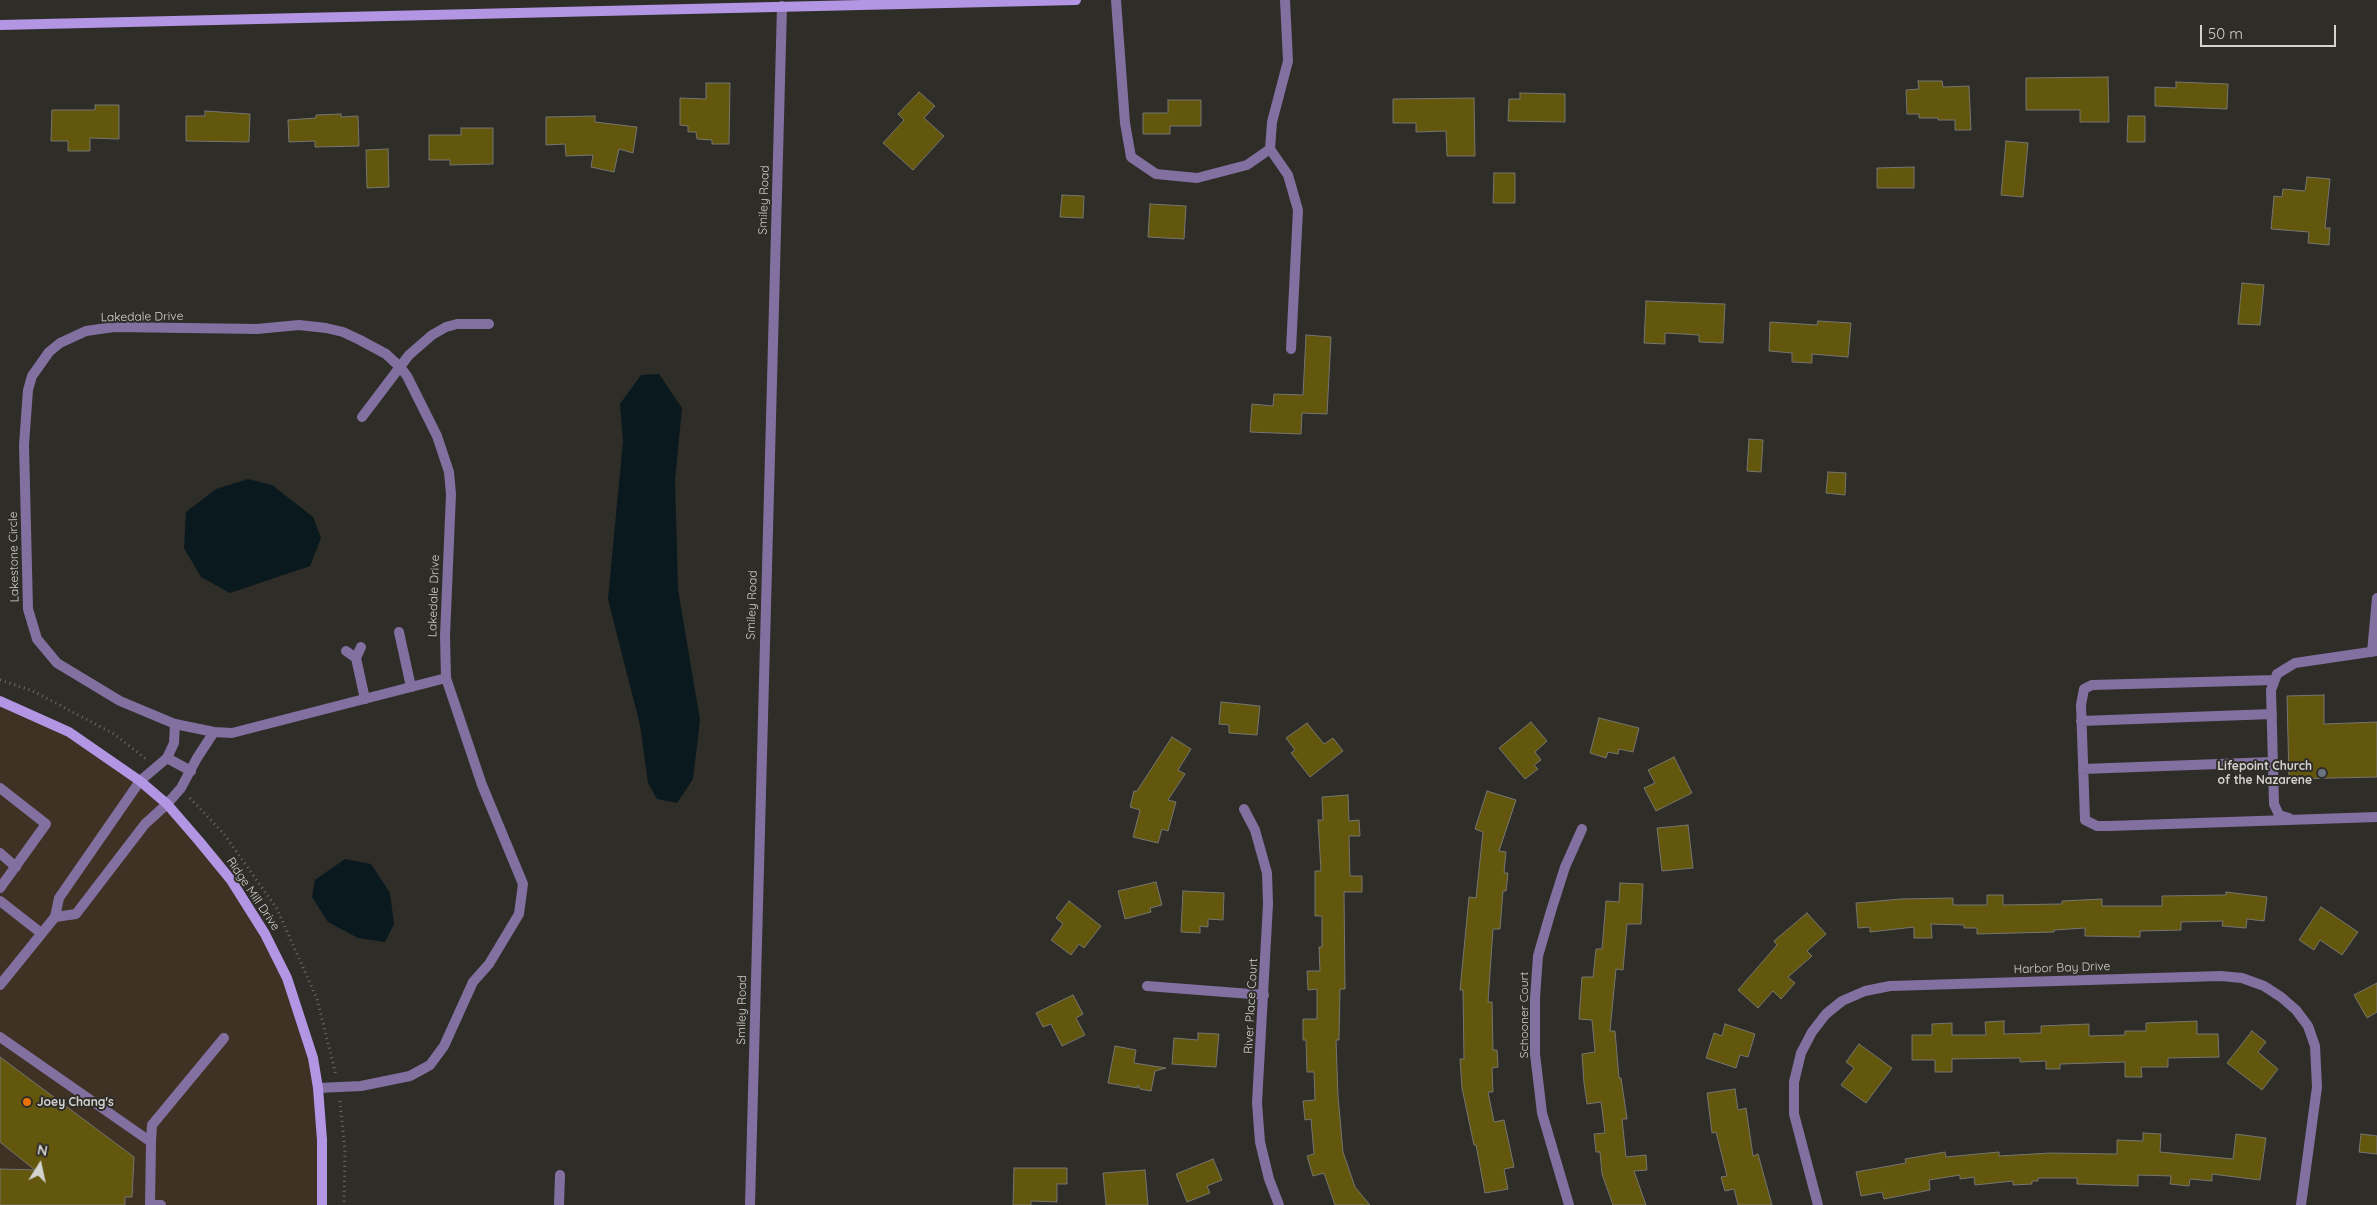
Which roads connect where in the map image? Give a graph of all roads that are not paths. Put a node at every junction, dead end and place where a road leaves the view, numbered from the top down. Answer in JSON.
{"nodes":[{"id":1,"x":1076,"y":0,"type":"edge"},
{"id":2,"x":1116,"y":0,"type":"edge"},
{"id":3,"x":1286,"y":0,"type":"edge"},
{"id":4,"x":723,"y":4,"type":"edge"},
{"id":5,"x":782,"y":6,"type":"junction"},
{"id":6,"x":0,"y":25,"type":"edge"},
{"id":7,"x":1270,"y":149,"type":"junction"},
{"id":8,"x":489,"y":324,"type":"dead end"},
{"id":9,"x":1291,"y":349,"type":"dead end"},
{"id":10,"x":40,"y":364,"type":"joint"},
{"id":11,"x":400,"y":367,"type":"junction"},
{"id":12,"x":362,"y":417,"type":"dead end"},
{"id":13,"x":2377,"y":598,"type":"edge"},
{"id":14,"x":399,"y":632,"type":"dead end"},
{"id":15,"x":361,"y":647,"type":"dead end"},
{"id":16,"x":346,"y":652,"type":"dead end"},
{"id":17,"x":2375,"y":652,"type":"edge"},
{"id":18,"x":356,"y":658,"type":"junction"},
{"id":19,"x":446,"y":678,"type":"junction"},
{"id":20,"x":2274,"y":680,"type":"junction"},
{"id":21,"x":411,"y":687,"type":"junction"},
{"id":22,"x":365,"y":699,"type":"junction"},
{"id":23,"x":0,"y":701,"type":"edge"},
{"id":24,"x":2272,"y":714,"type":"junction"},
{"id":25,"x":2081,"y":720,"type":"junction"},
{"id":26,"x":175,"y":724,"type":"junction"},
{"id":27,"x":214,"y":732,"type":"junction"},
{"id":28,"x":167,"y":758,"type":"junction"},
{"id":29,"x":2273,"y":762,"type":"junction"},
{"id":30,"x":2083,"y":769,"type":"junction"},
{"id":31,"x":191,"y":771,"type":"junction"},
{"id":32,"x":140,"y":780,"type":"junction"},
{"id":33,"x":0,"y":788,"type":"edge"},
{"id":34,"x":167,"y":804,"type":"junction"},
{"id":35,"x":1244,"y":809,"type":"dead end"},
{"id":36,"x":2377,"y":817,"type":"edge"},
{"id":37,"x":2292,"y":819,"type":"junction"},
{"id":38,"x":1582,"y":829,"type":"dead end"},
{"id":39,"x":0,"y":853,"type":"edge"},
{"id":40,"x":16,"y":867,"type":"junction"},
{"id":41,"x":0,"y":888,"type":"edge"},
{"id":42,"x":0,"y":901,"type":"edge"},
{"id":43,"x":55,"y":917,"type":"junction"},
{"id":44,"x":41,"y":933,"type":"junction"},
{"id":45,"x":0,"y":985,"type":"edge"},
{"id":46,"x":1147,"y":986,"type":"dead end"},
{"id":47,"x":1264,"y":995,"type":"junction"},
{"id":48,"x":0,"y":1036,"type":"edge"},
{"id":49,"x":224,"y":1038,"type":"dead end"},
{"id":50,"x":318,"y":1088,"type":"junction"},
{"id":51,"x":151,"y":1142,"type":"junction"},
{"id":52,"x":560,"y":1175,"type":"dead end"},
{"id":53,"x":150,"y":1205,"type":"edge"},
{"id":54,"x":161,"y":1205,"type":"edge"},
{"id":55,"x":322,"y":1205,"type":"edge"},
{"id":56,"x":559,"y":1205,"type":"edge"},
{"id":57,"x":750,"y":1205,"type":"edge"},
{"id":58,"x":1279,"y":1205,"type":"edge"},
{"id":59,"x":1569,"y":1205,"type":"edge"},
{"id":60,"x":1818,"y":1205,"type":"edge"},
{"id":61,"x":2301,"y":1205,"type":"edge"}],
"edges":[{"from":1,"to":5,"type":"main road"},
{"from":2,"to":7,"type":"street"},
{"from":3,"to":7,"type":"street"},
{"from":4,"to":5,"type":"main road"},
{"from":4,"to":6,"type":"main road"},
{"from":5,"to":57,"type":"street","name":"Smiley Road"},
{"from":7,"to":9,"type":"street"},
{"from":8,"to":11,"type":"street"},
{"from":10,"to":11,"type":"street","name":"Lakedale Drive"},
{"from":10,"to":26,"type":"street","name":"Lakestone Circle"},
{"from":11,"to":12,"type":"street"},
{"from":11,"to":19,"type":"street","name":"Lakedale Drive"},
{"from":13,"to":17,"type":"street"},
{"from":14,"to":21,"type":"street"},
{"from":15,"to":18,"type":"street"},
{"from":16,"to":18,"type":"street"},
{"from":17,"to":20,"type":"street"},
{"from":18,"to":22,"type":"street"},
{"from":19,"to":21,"type":"street","name":"Lakestone Circle"},
{"from":19,"to":50,"type":"street","name":"Lakedale Drive"},
{"from":20,"to":24,"type":"street"},
{"from":20,"to":25,"type":"street"},
{"from":21,"to":22,"type":"street","name":"Lakestone Circle"},
{"from":22,"to":27,"type":"street","name":"Lakestone Circle"},
{"from":23,"to":32,"type":"main road","name":"Ridge Mill Drive"},
{"from":24,"to":25,"type":"street"},
{"from":24,"to":29,"type":"street"},
{"from":25,"to":30,"type":"street"},
{"from":26,"to":27,"type":"street","name":"Lakestone Circle"},
{"from":26,"to":28,"type":"street"},
{"from":27,"to":31,"type":"street"},
{"from":28,"to":31,"type":"street"},
{"from":28,"to":32,"type":"street"},
{"from":29,"to":30,"type":"street"},
{"from":29,"to":37,"type":"street"},
{"from":30,"to":37,"type":"street"},
{"from":31,"to":34,"type":"street"},
{"from":32,"to":34,"type":"main road","name":"Ridge Mill Drive"},
{"from":32,"to":43,"type":"street"},
{"from":33,"to":40,"type":"street"},
{"from":34,"to":43,"type":"street"},
{"from":34,"to":50,"type":"main road","name":"Ridge Mill Drive"},
{"from":35,"to":47,"type":"street","name":"River Place Court"},
{"from":36,"to":37,"type":"street"},
{"from":38,"to":59,"type":"street","name":"Schooner Court"},
{"from":39,"to":40,"type":"street"},
{"from":40,"to":41,"type":"street"},
{"from":42,"to":44,"type":"street"},
{"from":43,"to":44,"type":"street"},
{"from":44,"to":45,"type":"street"},
{"from":46,"to":47,"type":"street"},
{"from":47,"to":58,"type":"street","name":"River Place Court"},
{"from":48,"to":51,"type":"street"},
{"from":49,"to":51,"type":"street"},
{"from":50,"to":55,"type":"main road","name":"Ridge Mill Drive"},
{"from":51,"to":53,"type":"street"},
{"from":52,"to":56,"type":"street"},
{"from":53,"to":54,"type":"street"},
{"from":60,"to":61,"type":"street","name":"Harbor Bay Drive"}]}
